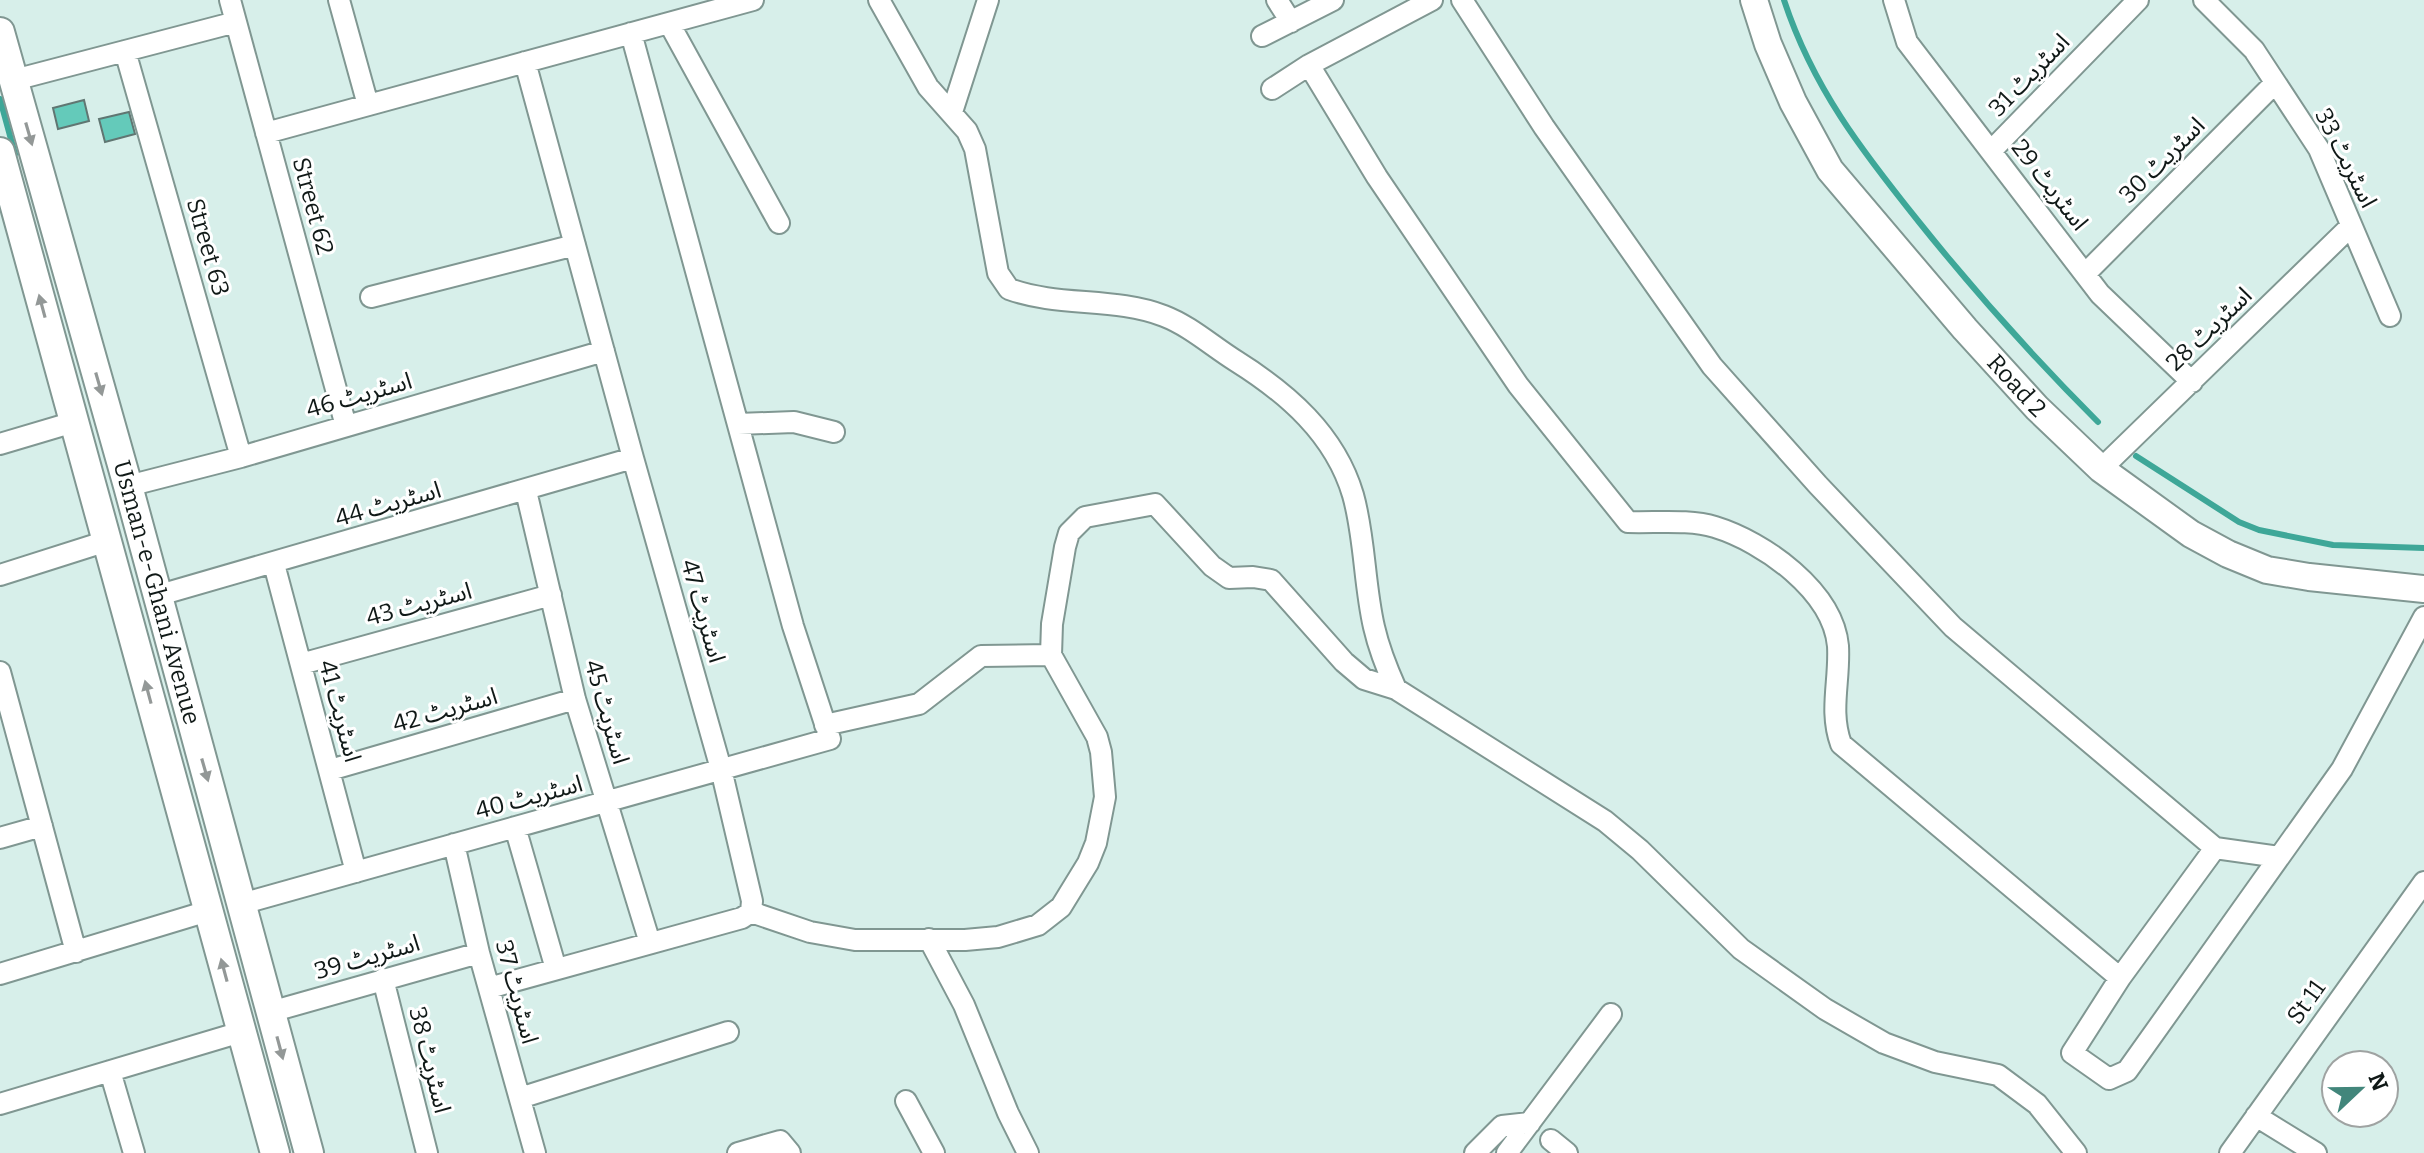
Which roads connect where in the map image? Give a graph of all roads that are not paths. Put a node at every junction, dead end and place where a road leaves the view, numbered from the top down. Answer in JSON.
{"nodes":[{"id":1,"x":230,"y":0,"type":"edge"},
{"id":2,"x":339,"y":0,"type":"edge"},
{"id":3,"x":753,"y":0,"type":"edge"},
{"id":4,"x":879,"y":0,"type":"edge"},
{"id":5,"x":988,"y":0,"type":"edge"},
{"id":6,"x":1277,"y":0,"type":"edge"},
{"id":7,"x":1333,"y":0,"type":"edge"},
{"id":8,"x":1432,"y":0,"type":"edge"},
{"id":9,"x":1462,"y":0,"type":"edge"},
{"id":10,"x":1754,"y":0,"type":"edge"},
{"id":11,"x":1914,"y":0,"type":"edge"},
{"id":12,"x":2138,"y":0,"type":"edge"},
{"id":13,"x":2204,"y":0,"type":"edge"},
{"id":14,"x":1896,"y":8,"type":"edge"},
{"id":15,"x":236,"y":22,"type":"junction"},
{"id":16,"x":1291,"y":22,"type":"junction"},
{"id":17,"x":669,"y":23,"type":"junction"},
{"id":18,"x":0,"y":32,"type":"edge"},
{"id":19,"x":631,"y":33,"type":"junction"},
{"id":20,"x":1262,"y":36,"type":"dead end"},
{"id":21,"x":125,"y":51,"type":"junction"},
{"id":22,"x":525,"y":62,"type":"junction"},
{"id":23,"x":1309,"y":65,"type":"junction"},
{"id":24,"x":14,"y":80,"type":"junction"},
{"id":25,"x":2275,"y":83,"type":"junction"},
{"id":26,"x":1272,"y":89,"type":"dead end"},
{"id":27,"x":368,"y":105,"type":"junction"},
{"id":28,"x":952,"y":112,"type":"junction"},
{"id":29,"x":266,"y":133,"type":"junction"},
{"id":30,"x":1991,"y":151,"type":"junction"},
{"id":31,"x":0,"y":152,"type":"edge"},
{"id":32,"x":779,"y":223,"type":"dead end"},
{"id":33,"x":2351,"y":226,"type":"junction"},
{"id":34,"x":575,"y":245,"type":"junction"},
{"id":35,"x":2085,"y":274,"type":"junction"},
{"id":36,"x":371,"y":297,"type":"dead end"},
{"id":37,"x":2390,"y":316,"type":"dead end"},
{"id":38,"x":604,"y":351,"type":"junction"},
{"id":39,"x":2192,"y":382,"type":"junction"},
{"id":40,"x":74,"y":422,"type":"junction"},
{"id":41,"x":738,"y":424,"type":"junction"},
{"id":42,"x":346,"y":426,"type":"junction"},
{"id":43,"x":834,"y":432,"type":"dead end"},
{"id":44,"x":0,"y":444,"type":"edge"},
{"id":45,"x":241,"y":457,"type":"junction"},
{"id":46,"x":633,"y":458,"type":"junction"},
{"id":47,"x":2101,"y":469,"type":"junction"},
{"id":48,"x":128,"y":486,"type":"junction"},
{"id":49,"x":526,"y":491,"type":"junction"},
{"id":50,"x":107,"y":541,"type":"junction"},
{"id":51,"x":274,"y":564,"type":"junction"},
{"id":52,"x":0,"y":575,"type":"edge"},
{"id":53,"x":2424,"y":589,"type":"edge"},
{"id":54,"x":551,"y":595,"type":"junction"},
{"id":55,"x":156,"y":596,"type":"junction"},
{"id":56,"x":2424,"y":617,"type":"edge"},
{"id":57,"x":1051,"y":655,"type":"junction"},
{"id":58,"x":301,"y":664,"type":"junction"},
{"id":59,"x":0,"y":672,"type":"edge"},
{"id":60,"x":1396,"y":689,"type":"junction"},
{"id":61,"x":575,"y":699,"type":"junction"},
{"id":62,"x":5,"y":712,"type":"edge"},
{"id":63,"x":827,"y":732,"type":"junction"},
{"id":64,"x":721,"y":769,"type":"junction"},
{"id":65,"x":330,"y":770,"type":"junction"},
{"id":66,"x":606,"y":803,"type":"junction"},
{"id":67,"x":42,"y":826,"type":"junction"},
{"id":68,"x":515,"y":827,"type":"junction"},
{"id":69,"x":0,"y":838,"type":"edge"},
{"id":70,"x":454,"y":844,"type":"junction"},
{"id":71,"x":2215,"y":848,"type":"junction"},
{"id":72,"x":2279,"y":857,"type":"junction"},
{"id":73,"x":356,"y":872,"type":"junction"},
{"id":74,"x":2424,"y":882,"type":"edge"},
{"id":75,"x":241,"y":904,"type":"junction"},
{"id":76,"x":208,"y":911,"type":"junction"},
{"id":77,"x":751,"y":912,"type":"junction"},
{"id":78,"x":929,"y":939,"type":"junction"},
{"id":79,"x":650,"y":943,"type":"junction"},
{"id":80,"x":76,"y":952,"type":"junction"},
{"id":81,"x":479,"y":953,"type":"junction"},
{"id":82,"x":556,"y":969,"type":"junction"},
{"id":83,"x":0,"y":974,"type":"edge"},
{"id":84,"x":2120,"y":978,"type":"junction"},
{"id":85,"x":383,"y":979,"type":"junction"},
{"id":86,"x":489,"y":988,"type":"junction"},
{"id":87,"x":270,"y":1012,"type":"junction"},
{"id":88,"x":1611,"y":1014,"type":"dead end"},
{"id":89,"x":241,"y":1032,"type":"junction"},
{"id":90,"x":728,"y":1032,"type":"dead end"},
{"id":91,"x":110,"y":1071,"type":"junction"},
{"id":92,"x":520,"y":1098,"type":"junction"},
{"id":93,"x":906,"y":1101,"type":"dead end"},
{"id":94,"x":0,"y":1104,"type":"edge"},
{"id":95,"x":2256,"y":1116,"type":"junction"},
{"id":96,"x":1530,"y":1123,"type":"junction"},
{"id":97,"x":785,"y":1147,"type":"edge"},
{"id":98,"x":134,"y":1153,"type":"edge"},
{"id":99,"x":275,"y":1153,"type":"edge"},
{"id":100,"x":309,"y":1153,"type":"edge"},
{"id":101,"x":427,"y":1153,"type":"edge"},
{"id":102,"x":535,"y":1153,"type":"edge"},
{"id":103,"x":738,"y":1153,"type":"edge"},
{"id":104,"x":934,"y":1153,"type":"edge"},
{"id":105,"x":1028,"y":1153,"type":"edge"},
{"id":106,"x":1475,"y":1153,"type":"edge"},
{"id":107,"x":1507,"y":1153,"type":"edge"},
{"id":108,"x":2076,"y":1153,"type":"edge"},
{"id":109,"x":2230,"y":1153,"type":"edge"},
{"id":110,"x":2316,"y":1153,"type":"edge"}],
"edges":[{"from":1,"to":15,"type":"street","name":"Street 62"},
{"from":2,"to":27,"type":"street"},
{"from":3,"to":17,"type":"street"},
{"from":4,"to":28,"type":"street"},
{"from":5,"to":28,"type":"street"},
{"from":6,"to":16,"type":"street"},
{"from":7,"to":16,"type":"street"},
{"from":8,"to":23,"type":"street"},
{"from":9,"to":71,"type":"street"},
{"from":10,"to":47,"type":"street","name":"Road 2"},
{"from":11,"to":14,"type":"street"},
{"from":12,"to":30,"type":"street","name":"اسٹریٹ 31"},
{"from":13,"to":25,"type":"street","name":"اسٹریٹ 33"},
{"from":14,"to":30,"type":"street","name":"اسٹریٹ 29"},
{"from":15,"to":21,"type":"street"},
{"from":15,"to":29,"type":"street","name":"Street 62"},
{"from":16,"to":20,"type":"street"},
{"from":17,"to":19,"type":"street"},
{"from":17,"to":32,"type":"street"},
{"from":18,"to":24,"type":"main road","name":"Usman-e-Ghani Avenue"},
{"from":19,"to":22,"type":"street"},
{"from":19,"to":41,"type":"street"},
{"from":21,"to":24,"type":"street"},
{"from":21,"to":45,"type":"street","name":"Street 63"},
{"from":22,"to":27,"type":"street"},
{"from":22,"to":34,"type":"street","name":"اسٹریٹ 47"},
{"from":23,"to":26,"type":"street"},
{"from":23,"to":84,"type":"street"},
{"from":24,"to":48,"type":"main road","name":"Usman-e-Ghani Avenue","one_way":true},
{"from":25,"to":33,"type":"street","name":"اسٹریٹ 33"},
{"from":25,"to":35,"type":"street","name":"اسٹریٹ 30"},
{"from":27,"to":29,"type":"street"},
{"from":28,"to":60,"type":"street"},
{"from":29,"to":42,"type":"street","name":"Street 62"},
{"from":30,"to":35,"type":"street","name":"اسٹریٹ 29"},
{"from":40,"to":31,"type":"main road","name":"Usman-e-Ghani Avenue","one_way":true},
{"from":33,"to":37,"type":"street","name":"اسٹریٹ 33"},
{"from":33,"to":39,"type":"street","name":"اسٹریٹ 28"},
{"from":34,"to":36,"type":"street"},
{"from":34,"to":38,"type":"street","name":"اسٹریٹ 47"},
{"from":35,"to":39,"type":"street","name":"اسٹریٹ 29"},
{"from":38,"to":42,"type":"street","name":"اسٹریٹ 46"},
{"from":38,"to":46,"type":"street","name":"اسٹریٹ 47"},
{"from":39,"to":47,"type":"street","name":"اسٹریٹ 28"},
{"from":40,"to":44,"type":"street"},
{"from":40,"to":50,"type":"main road","name":"Usman-e-Ghani Avenue"},
{"from":41,"to":43,"type":"street"},
{"from":41,"to":63,"type":"street"},
{"from":42,"to":45,"type":"street","name":"اسٹریٹ 46"},
{"from":45,"to":48,"type":"street","name":"اسٹریٹ 46"},
{"from":46,"to":49,"type":"street","name":"اسٹریٹ 44"},
{"from":46,"to":64,"type":"street","name":"اسٹریٹ 47"},
{"from":47,"to":53,"type":"street","name":"Road 2"},
{"from":48,"to":55,"type":"main road","name":"Usman-e-Ghani Avenue"},
{"from":49,"to":51,"type":"street","name":"اسٹریٹ 44"},
{"from":49,"to":54,"type":"street","name":"اسٹریٹ 45"},
{"from":50,"to":52,"type":"street"},
{"from":76,"to":50,"type":"main road","name":"Usman-e-Ghani Avenue","one_way":true},
{"from":51,"to":55,"type":"street","name":"اسٹریٹ 44"},
{"from":51,"to":58,"type":"street","name":"اسٹریٹ 41"},
{"from":54,"to":58,"type":"street","name":"اسٹریٹ 43"},
{"from":54,"to":61,"type":"street","name":"اسٹریٹ 45"},
{"from":55,"to":75,"type":"main road","name":"Usman-e-Ghani Avenue","one_way":true},
{"from":56,"to":72,"type":"street"},
{"from":57,"to":60,"type":"street"},
{"from":57,"to":63,"type":"street","name":"اسٹریٹ 40"},
{"from":57,"to":78,"type":"street"},
{"from":58,"to":65,"type":"street","name":"اسٹریٹ 41"},
{"from":59,"to":62,"type":"street"},
{"from":60,"to":108,"type":"street"},
{"from":61,"to":65,"type":"street","name":"اسٹریٹ 42"},
{"from":61,"to":66,"type":"street","name":"اسٹریٹ 45"},
{"from":62,"to":67,"type":"street"},
{"from":63,"to":64,"type":"street","name":"اسٹریٹ 40"},
{"from":64,"to":66,"type":"street","name":"اسٹریٹ 40"},
{"from":64,"to":77,"type":"street","name":"اسٹریٹ 47"},
{"from":65,"to":73,"type":"street","name":"اسٹریٹ 41"},
{"from":66,"to":68,"type":"street","name":"اسٹریٹ 40"},
{"from":66,"to":79,"type":"street","name":"اسٹریٹ 45"},
{"from":67,"to":69,"type":"street"},
{"from":67,"to":80,"type":"street"},
{"from":68,"to":70,"type":"street","name":"اسٹریٹ 40"},
{"from":68,"to":82,"type":"street"},
{"from":70,"to":73,"type":"street","name":"اسٹریٹ 40"},
{"from":70,"to":81,"type":"street","name":"اسٹریٹ 37"},
{"from":71,"to":72,"type":"street"},
{"from":71,"to":84,"type":"street"},
{"from":72,"to":84,"type":"street"},
{"from":73,"to":75,"type":"street","name":"اسٹریٹ 40"},
{"from":74,"to":95,"type":"street","name":"St 11"},
{"from":75,"to":87,"type":"main road","name":"Usman-e-Ghani Avenue"},
{"from":76,"to":80,"type":"street"},
{"from":89,"to":76,"type":"main road","name":"Usman-e-Ghani Avenue","one_way":true},
{"from":77,"to":78,"type":"street"},
{"from":77,"to":79,"type":"street"},
{"from":78,"to":105,"type":"street"},
{"from":79,"to":82,"type":"street"},
{"from":80,"to":83,"type":"street"},
{"from":81,"to":85,"type":"street","name":"اسٹریٹ 39"},
{"from":81,"to":86,"type":"street","name":"اسٹریٹ 37"},
{"from":82,"to":86,"type":"street"},
{"from":85,"to":87,"type":"street","name":"اسٹریٹ 39"},
{"from":85,"to":101,"type":"street","name":"اسٹریٹ 38"},
{"from":86,"to":92,"type":"street","name":"اسٹریٹ 37"},
{"from":87,"to":100,"type":"main road","name":"Usman-e-Ghani Avenue","one_way":true},
{"from":88,"to":96,"type":"street"},
{"from":89,"to":91,"type":"street"},
{"from":89,"to":99,"type":"main road","name":"Usman-e-Ghani Avenue"},
{"from":90,"to":92,"type":"street"},
{"from":91,"to":94,"type":"street"},
{"from":91,"to":98,"type":"street"},
{"from":92,"to":102,"type":"street","name":"اسٹریٹ 37"},
{"from":93,"to":104,"type":"street"},
{"from":95,"to":109,"type":"street","name":"St 11"},
{"from":95,"to":110,"type":"street"},
{"from":96,"to":106,"type":"street"},
{"from":96,"to":107,"type":"street"},
{"from":97,"to":103,"type":"street"}]}
